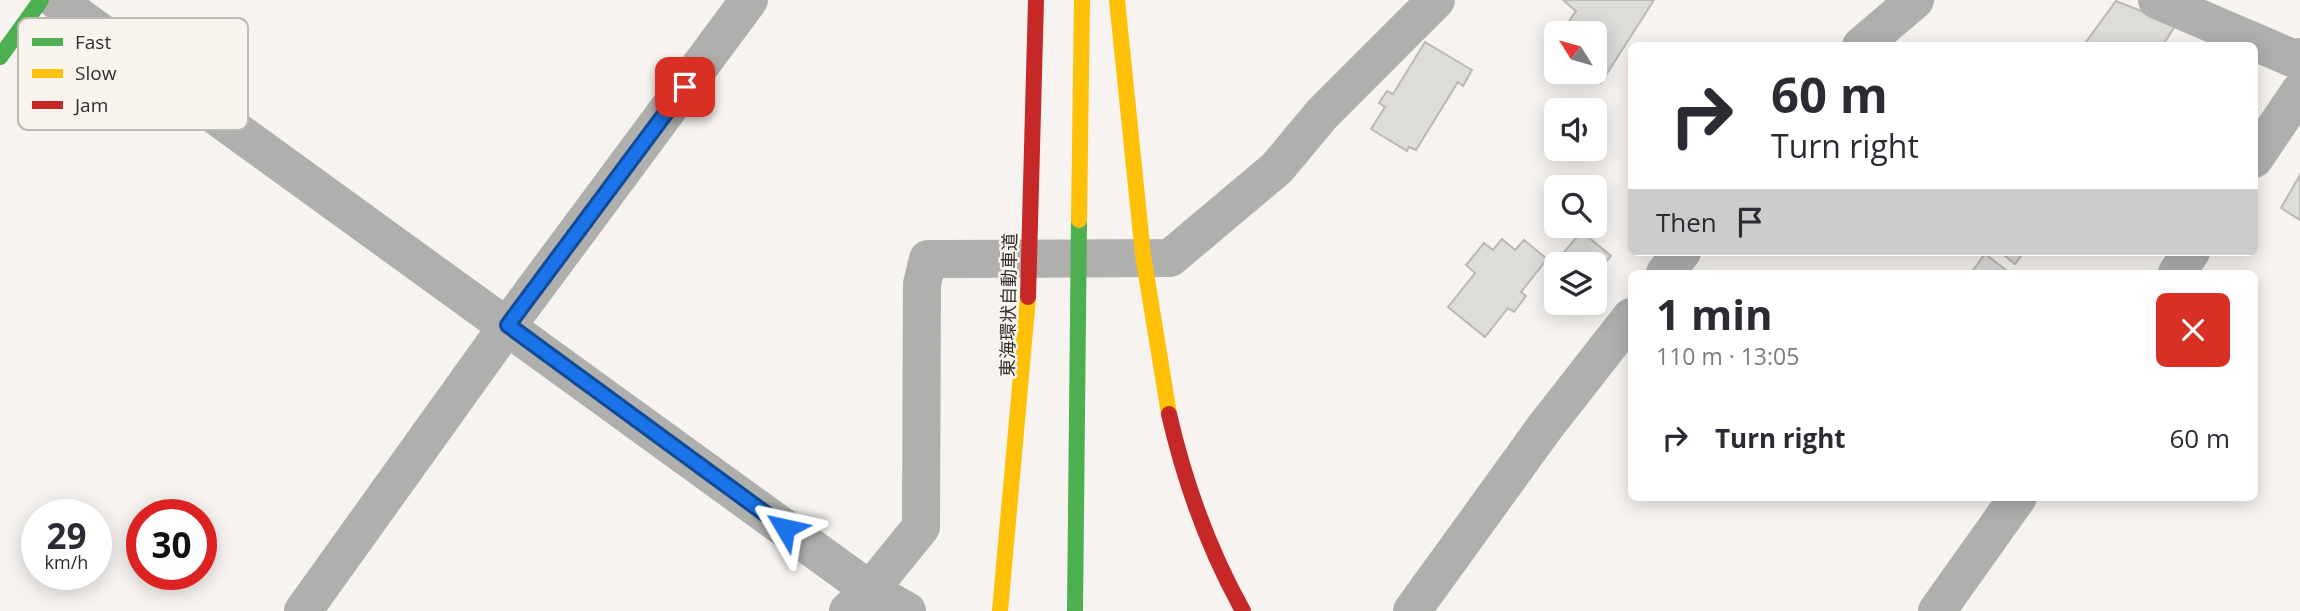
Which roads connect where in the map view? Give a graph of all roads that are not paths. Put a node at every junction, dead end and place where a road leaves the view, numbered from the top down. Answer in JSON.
{"nodes":[{"id":1,"x":41,"y":0,"type":"edge"},
{"id":2,"x":56,"y":0,"type":"edge"},
{"id":3,"x":749,"y":0,"type":"edge"},
{"id":4,"x":1036,"y":0,"type":"edge"},
{"id":5,"x":1082,"y":0,"type":"edge"},
{"id":6,"x":1117,"y":0,"type":"edge"},
{"id":7,"x":1436,"y":0,"type":"edge"},
{"id":8,"x":1915,"y":0,"type":"edge"},
{"id":9,"x":2157,"y":0,"type":"edge"},
{"id":10,"x":28,"y":18,"type":"edge"},
{"id":11,"x":81,"y":18,"type":"edge"},
{"id":12,"x":18,"y":32,"type":"edge"},
{"id":13,"x":1866,"y":42,"type":"edge"},
{"id":14,"x":2255,"y":42,"type":"edge"},
{"id":15,"x":2258,"y":43,"type":"edge"},
{"id":16,"x":0,"y":57,"type":"edge"},
{"id":17,"x":2300,"y":57,"type":"edge"},
{"id":18,"x":2300,"y":91,"type":"edge"},
{"id":19,"x":237,"y":130,"type":"edge"},
{"id":20,"x":2258,"y":153,"type":"edge"},
{"id":21,"x":1679,"y":256,"type":"edge"},
{"id":22,"x":1667,"y":270,"type":"edge"},
{"id":23,"x":1027,"y":297,"type":"junction"},
{"id":24,"x":1628,"y":321,"type":"edge"},
{"id":25,"x":508,"y":325,"type":"junction"},
{"id":26,"x":2015,"y":501,"type":"edge"},
{"id":27,"x":1023,"y":543,"type":"dead end"},
{"id":28,"x":859,"y":601,"type":"edge"},
{"id":29,"x":303,"y":611,"type":"edge"},
{"id":30,"x":907,"y":611,"type":"edge"},
{"id":31,"x":1000,"y":611,"type":"edge"},
{"id":32,"x":1075,"y":611,"type":"edge"},
{"id":33,"x":1243,"y":611,"type":"edge"},
{"id":34,"x":1412,"y":611,"type":"edge"},
{"id":35,"x":1937,"y":611,"type":"edge"}],
"edges":[{"from":1,"to":10,"type":"main road"},
{"from":2,"to":11,"type":"street"},
{"from":3,"to":25,"type":"street"},
{"from":4,"to":23,"type":"main road","name":"東海環状自動車道","bridge":true},
{"from":5,"to":32,"type":"main road","bridge":true},
{"from":6,"to":33,"type":"main road","bridge":true},
{"from":7,"to":28,"type":"street"},
{"from":8,"to":13,"type":"street"},
{"from":9,"to":14,"type":"street"},
{"from":12,"to":16,"type":"main road"},
{"from":15,"to":17,"type":"street"},
{"from":18,"to":20,"type":"street"},
{"from":19,"to":25,"type":"street"},
{"from":21,"to":22,"type":"street"},
{"from":23,"to":27,"type":"main road","name":"東海環状自動車道"},
{"from":23,"to":31,"type":"main road"},
{"from":24,"to":34,"type":"street"},
{"from":25,"to":28,"type":"street"},
{"from":25,"to":29,"type":"street"},
{"from":26,"to":35,"type":"street"},
{"from":28,"to":30,"type":"street"}]}
